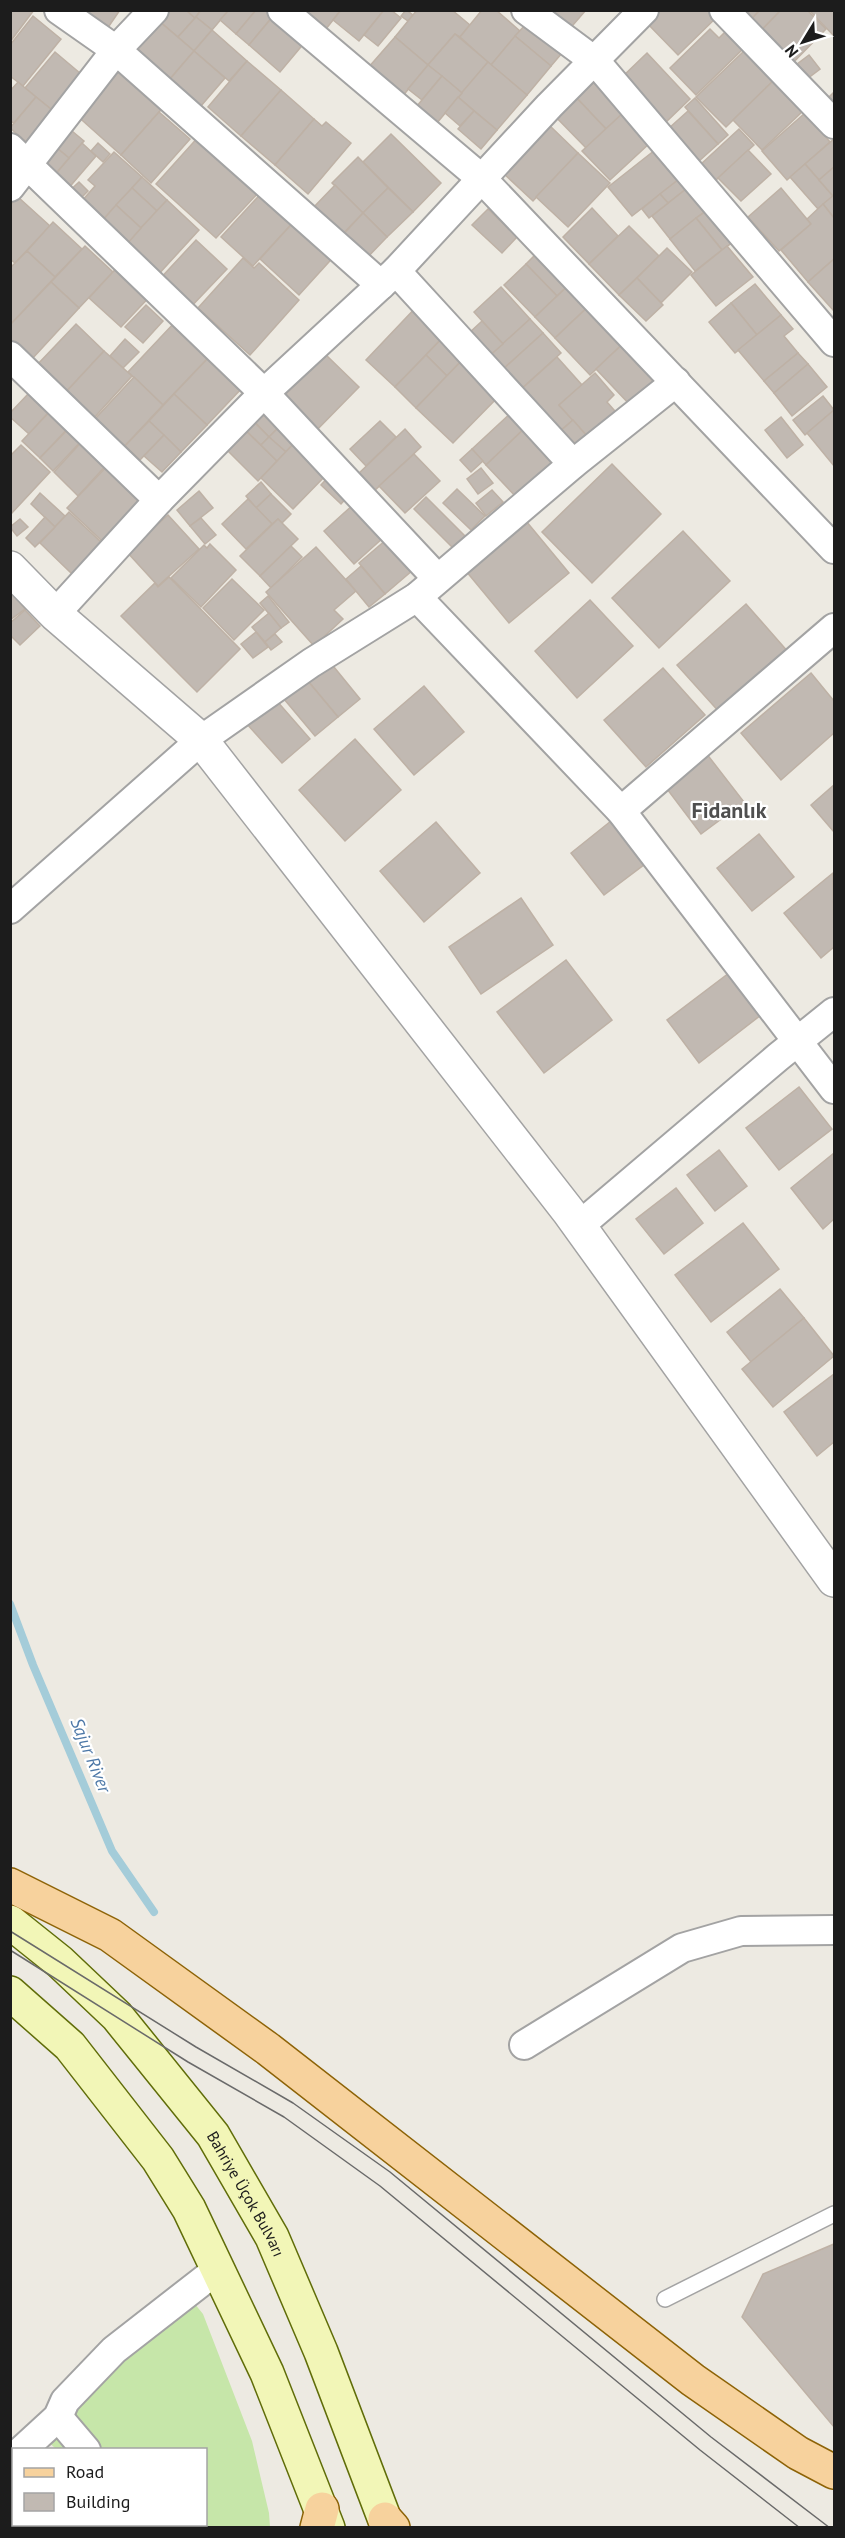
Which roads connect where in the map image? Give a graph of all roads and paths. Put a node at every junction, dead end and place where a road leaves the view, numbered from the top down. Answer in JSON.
{"nodes":[{"id":1,"x":59,"y":10,"type":"edge"},
{"id":2,"x":154,"y":10,"type":"edge"},
{"id":3,"x":282,"y":10,"type":"edge"},
{"id":4,"x":526,"y":10,"type":"edge"},
{"id":5,"x":644,"y":10,"type":"edge"},
{"id":6,"x":724,"y":10,"type":"edge"},
{"id":7,"x":116,"y":50,"type":"junction"},
{"id":8,"x":596,"y":62,"type":"junction"},
{"id":9,"x":834,"y":124,"type":"edge"},
{"id":10,"x":16,"y":167,"type":"edge"},
{"id":11,"x":482,"y":179,"type":"junction"},
{"id":12,"x":389,"y":278,"type":"junction"},
{"id":13,"x":834,"y":342,"type":"edge"},
{"id":14,"x":10,"y":356,"type":"edge"},
{"id":15,"x":676,"y":382,"type":"junction"},
{"id":16,"x":264,"y":393,"type":"junction"},
{"id":17,"x":573,"y":464,"type":"junction"},
{"id":18,"x":159,"y":500,"type":"junction"},
{"id":19,"x":832,"y":542,"type":"edge"},
{"id":20,"x":10,"y":568,"type":"edge"},
{"id":21,"x":437,"y":578,"type":"junction"},
{"id":22,"x":417,"y":597,"type":"junction"},
{"id":23,"x":55,"y":614,"type":"junction"},
{"id":24,"x":834,"y":628,"type":"edge"},
{"id":25,"x":201,"y":740,"type":"junction"},
{"id":26,"x":621,"y":811,"type":"junction"},
{"id":27,"x":10,"y":909,"type":"edge"},
{"id":28,"x":834,"y":1012,"type":"edge"},
{"id":29,"x":799,"y":1041,"type":"junction"},
{"id":30,"x":834,"y":1089,"type":"edge"},
{"id":31,"x":579,"y":1226,"type":"junction"},
{"id":32,"x":834,"y":1580,"type":"edge"},
{"id":33,"x":10,"y":1885,"type":"edge"},
{"id":34,"x":10,"y":1922,"type":"edge"},
{"id":35,"x":834,"y":1930,"type":"edge"},
{"id":36,"x":10,"y":1993,"type":"edge"},
{"id":37,"x":524,"y":2045,"type":"dead end"},
{"id":38,"x":834,"y":2214,"type":"edge"},
{"id":39,"x":218,"y":2269,"type":"junction"},
{"id":40,"x":665,"y":2300,"type":"dead end"},
{"id":41,"x":58,"y":2417,"type":"junction"},
{"id":42,"x":24,"y":2448,"type":"edge"},
{"id":43,"x":84,"y":2448,"type":"edge"},
{"id":44,"x":834,"y":2472,"type":"edge"},
{"id":45,"x":322,"y":2521,"type":"edge"},
{"id":46,"x":388,"y":2525,"type":"edge"}],
"edges":[{"from":1,"to":7,"type":"street"},
{"from":2,"to":7,"type":"street"},
{"from":3,"to":11,"type":"street"},
{"from":4,"to":8,"type":"street"},
{"from":5,"to":8,"type":"street"},
{"from":6,"to":9,"type":"street"},
{"from":7,"to":10,"type":"street"},
{"from":7,"to":12,"type":"street"},
{"from":8,"to":11,"type":"street"},
{"from":8,"to":13,"type":"street"},
{"from":10,"to":16,"type":"street"},
{"from":11,"to":12,"type":"street"},
{"from":11,"to":15,"type":"street"},
{"from":12,"to":16,"type":"street"},
{"from":12,"to":17,"type":"street"},
{"from":14,"to":18,"type":"street"},
{"from":15,"to":17,"type":"street"},
{"from":15,"to":19,"type":"street"},
{"from":16,"to":18,"type":"street"},
{"from":16,"to":21,"type":"street"},
{"from":17,"to":21,"type":"street"},
{"from":18,"to":23,"type":"street"},
{"from":20,"to":23,"type":"street"},
{"from":21,"to":22,"type":"street"},
{"from":22,"to":25,"type":"street"},
{"from":22,"to":26,"type":"street"},
{"from":23,"to":25,"type":"street"},
{"from":24,"to":26,"type":"street"},
{"from":25,"to":27,"type":"street"},
{"from":25,"to":31,"type":"street"},
{"from":26,"to":29,"type":"street"},
{"from":28,"to":29,"type":"street"},
{"from":29,"to":30,"type":"street"},
{"from":29,"to":31,"type":"street"},
{"from":31,"to":32,"type":"street"},
{"from":33,"to":44,"type":"main road"},
{"from":34,"to":46,"type":"main road","name":"Bahriye Üçok Bulvarı"},
{"from":35,"to":37,"type":"street"},
{"from":36,"to":39,"type":"main road"},
{"from":38,"to":40,"type":"lane"},
{"from":39,"to":41,"type":"street"},
{"from":39,"to":45,"type":"main road"},
{"from":41,"to":42,"type":"street"},
{"from":41,"to":43,"type":"street"}]}
